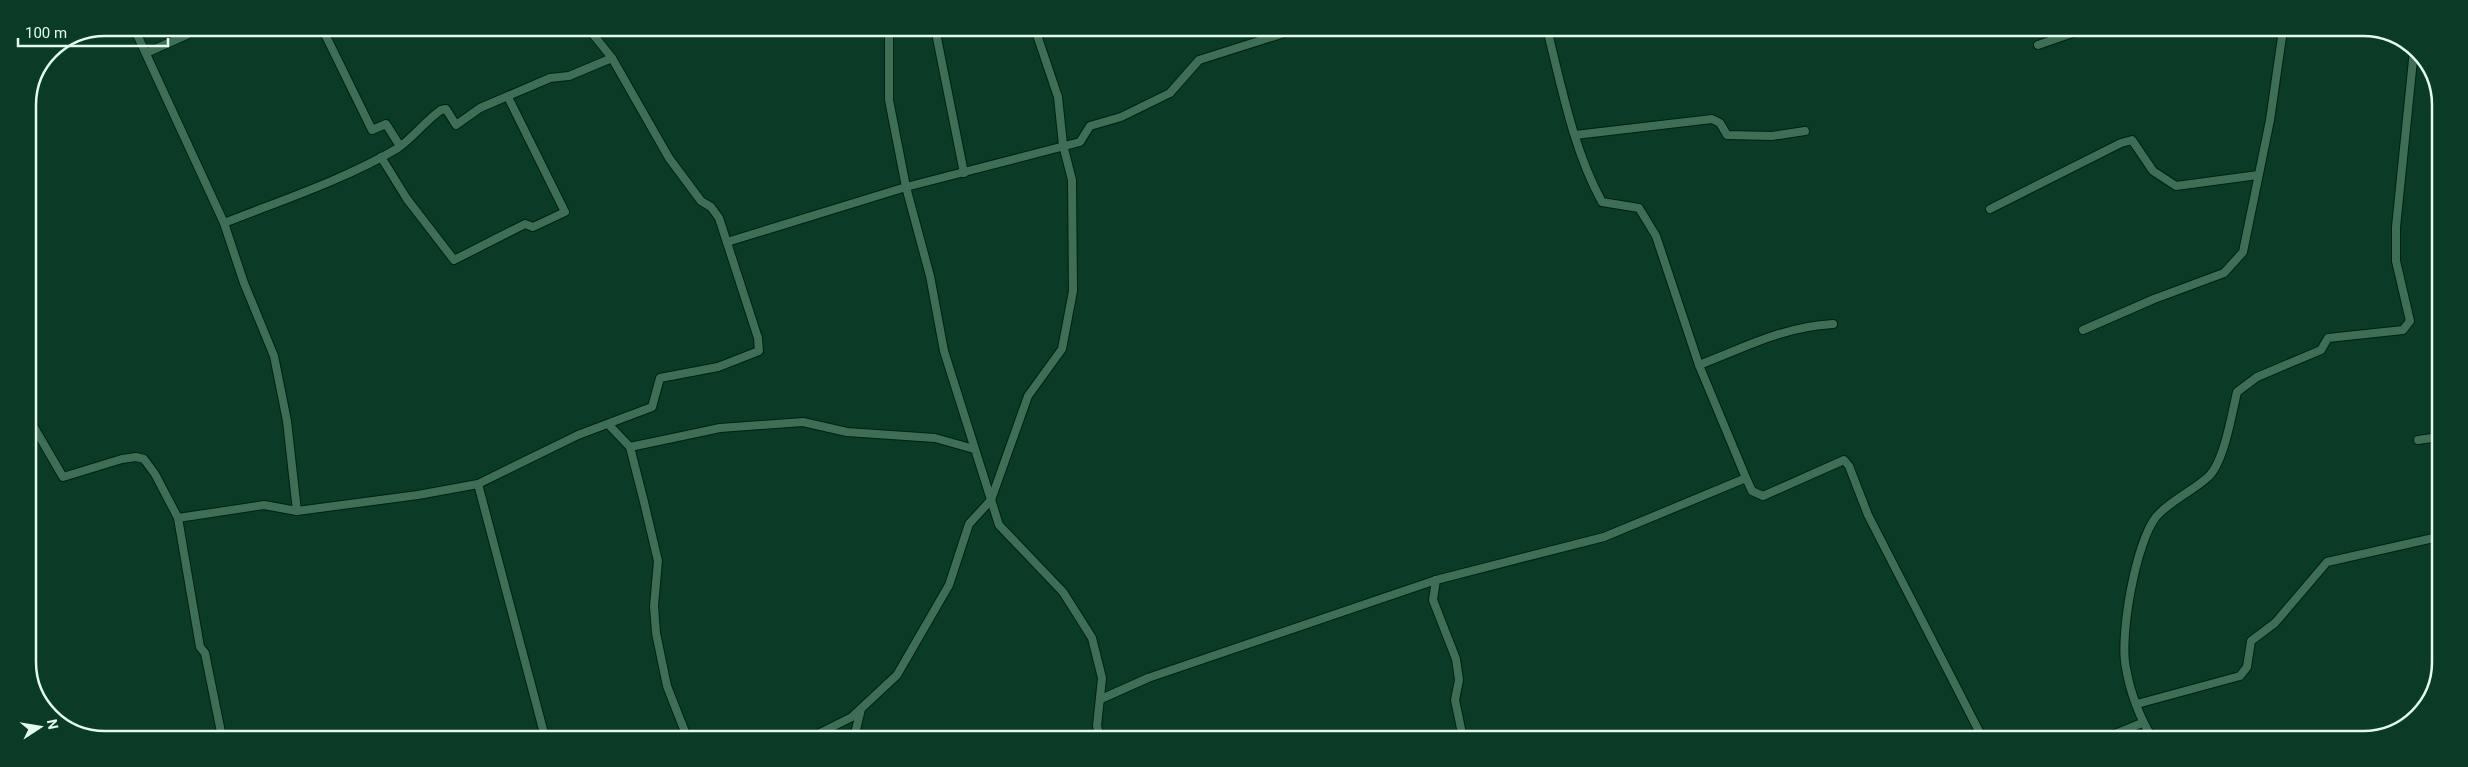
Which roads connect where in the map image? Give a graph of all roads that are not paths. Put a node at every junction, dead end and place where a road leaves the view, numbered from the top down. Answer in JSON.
{"nodes":[{"id":1,"x":138,"y":36,"type":"edge"},
{"id":2,"x":184,"y":36,"type":"edge"},
{"id":3,"x":326,"y":36,"type":"edge"},
{"id":4,"x":594,"y":36,"type":"edge"},
{"id":5,"x":889,"y":36,"type":"edge"},
{"id":6,"x":937,"y":36,"type":"edge"},
{"id":7,"x":1037,"y":36,"type":"edge"},
{"id":8,"x":1275,"y":36,"type":"edge"},
{"id":9,"x":1549,"y":36,"type":"edge"},
{"id":10,"x":2064,"y":36,"type":"edge"},
{"id":11,"x":2282,"y":36,"type":"edge"},
{"id":12,"x":2038,"y":45,"type":"dead end"},
{"id":13,"x":146,"y":53,"type":"junction"},
{"id":14,"x":612,"y":58,"type":"junction"},
{"id":15,"x":2413,"y":58,"type":"edge"},
{"id":16,"x":508,"y":97,"type":"junction"},
{"id":17,"x":1805,"y":131,"type":"dead end"},
{"id":18,"x":1575,"y":135,"type":"junction"},
{"id":19,"x":400,"y":146,"type":"junction"},
{"id":20,"x":1063,"y":146,"type":"junction"},
{"id":21,"x":381,"y":157,"type":"junction"},
{"id":22,"x":964,"y":173,"type":"junction"},
{"id":23,"x":2258,"y":176,"type":"junction"},
{"id":24,"x":906,"y":188,"type":"junction"},
{"id":25,"x":1990,"y":209,"type":"dead end"},
{"id":26,"x":224,"y":223,"type":"junction"},
{"id":27,"x":727,"y":242,"type":"junction"},
{"id":28,"x":1833,"y":324,"type":"dead end"},
{"id":29,"x":2083,"y":330,"type":"dead end"},
{"id":30,"x":1699,"y":365,"type":"junction"},
{"id":31,"x":608,"y":425,"type":"junction"},
{"id":32,"x":36,"y":430,"type":"edge"},
{"id":33,"x":2432,"y":438,"type":"edge"},
{"id":34,"x":2418,"y":440,"type":"dead end"},
{"id":35,"x":630,"y":447,"type":"junction"},
{"id":36,"x":974,"y":449,"type":"junction"},
{"id":37,"x":1746,"y":478,"type":"junction"},
{"id":38,"x":478,"y":484,"type":"junction"},
{"id":39,"x":991,"y":500,"type":"junction"},
{"id":40,"x":297,"y":511,"type":"junction"},
{"id":41,"x":178,"y":518,"type":"junction"},
{"id":42,"x":2432,"y":538,"type":"edge"},
{"id":43,"x":1436,"y":580,"type":"junction"},
{"id":44,"x":1101,"y":699,"type":"junction"},
{"id":45,"x":2137,"y":704,"type":"junction"},
{"id":46,"x":860,"y":709,"type":"junction"},
{"id":47,"x":2142,"y":723,"type":"junction"},
{"id":48,"x":221,"y":731,"type":"edge"},
{"id":49,"x":543,"y":731,"type":"edge"},
{"id":50,"x":684,"y":731,"type":"edge"},
{"id":51,"x":825,"y":731,"type":"edge"},
{"id":52,"x":855,"y":731,"type":"edge"},
{"id":53,"x":1098,"y":731,"type":"edge"},
{"id":54,"x":1462,"y":731,"type":"edge"},
{"id":55,"x":1979,"y":731,"type":"edge"},
{"id":56,"x":2123,"y":731,"type":"edge"},
{"id":57,"x":2148,"y":731,"type":"edge"}],
"edges":[{"from":1,"to":13,"type":"street"},
{"from":2,"to":13,"type":"street"},
{"from":3,"to":19,"type":"street"},
{"from":4,"to":14,"type":"street"},
{"from":5,"to":24,"type":"street"},
{"from":6,"to":22,"type":"street"},
{"from":7,"to":20,"type":"street"},
{"from":8,"to":20,"type":"street"},
{"from":9,"to":18,"type":"street"},
{"from":10,"to":12,"type":"street"},
{"from":11,"to":23,"type":"street"},
{"from":13,"to":26,"type":"street"},
{"from":14,"to":16,"type":"street"},
{"from":14,"to":27,"type":"street"},
{"from":15,"to":45,"type":"street"},
{"from":16,"to":19,"type":"street"},
{"from":16,"to":21,"type":"street"},
{"from":17,"to":18,"type":"street"},
{"from":18,"to":30,"type":"street"},
{"from":19,"to":21,"type":"street"},
{"from":20,"to":22,"type":"street"},
{"from":20,"to":39,"type":"street"},
{"from":21,"to":26,"type":"street"},
{"from":22,"to":24,"type":"street"},
{"from":23,"to":25,"type":"street"},
{"from":23,"to":29,"type":"street"},
{"from":24,"to":27,"type":"street"},
{"from":24,"to":36,"type":"street"},
{"from":26,"to":40,"type":"street"},
{"from":27,"to":31,"type":"street"},
{"from":28,"to":30,"type":"street"},
{"from":30,"to":37,"type":"street"},
{"from":31,"to":35,"type":"street"},
{"from":31,"to":38,"type":"street"},
{"from":32,"to":41,"type":"street"},
{"from":33,"to":34,"type":"street"},
{"from":35,"to":36,"type":"street"},
{"from":35,"to":50,"type":"street"},
{"from":36,"to":39,"type":"street"},
{"from":37,"to":43,"type":"street"},
{"from":37,"to":55,"type":"street"},
{"from":38,"to":40,"type":"street"},
{"from":38,"to":49,"type":"street"},
{"from":39,"to":44,"type":"street"},
{"from":39,"to":46,"type":"street"},
{"from":40,"to":41,"type":"street"},
{"from":41,"to":48,"type":"street"},
{"from":42,"to":45,"type":"street"},
{"from":43,"to":44,"type":"street"},
{"from":43,"to":54,"type":"street"},
{"from":44,"to":53,"type":"street"},
{"from":45,"to":47,"type":"street"},
{"from":46,"to":51,"type":"street"},
{"from":46,"to":52,"type":"street"},
{"from":47,"to":56,"type":"street"},
{"from":47,"to":57,"type":"street"}]}
